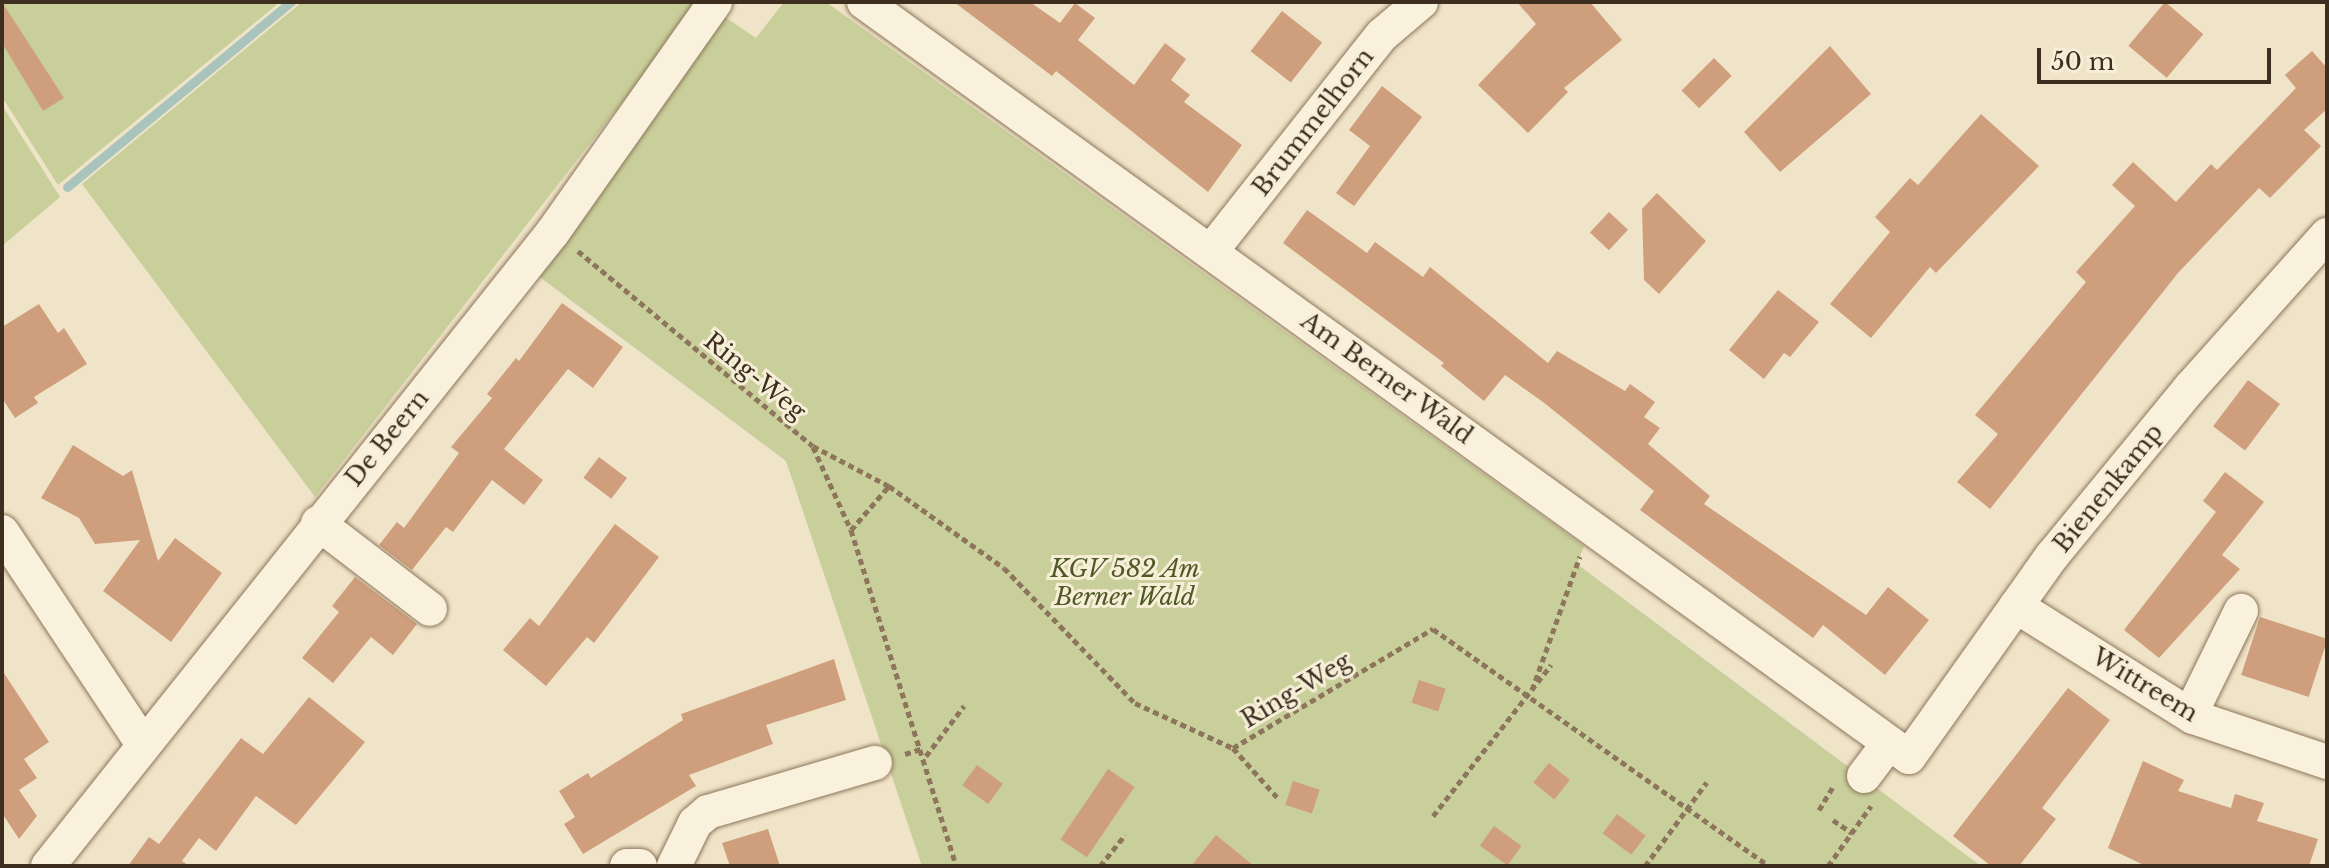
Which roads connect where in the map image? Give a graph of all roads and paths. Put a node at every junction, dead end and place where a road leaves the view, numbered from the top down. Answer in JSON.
{"nodes":[{"id":1,"x":715,"y":2,"type":"edge"},
{"id":2,"x":864,"y":2,"type":"edge"},
{"id":3,"x":1421,"y":2,"type":"edge"},
{"id":4,"x":553,"y":232,"type":"junction"},
{"id":5,"x":2327,"y":235,"type":"edge"},
{"id":6,"x":1212,"y":250,"type":"junction"},
{"id":7,"x":813,"y":446,"type":"junction"},
{"id":8,"x":889,"y":486,"type":"junction"},
{"id":9,"x":318,"y":523,"type":"junction"},
{"id":10,"x":1590,"y":527,"type":"junction"},
{"id":11,"x":851,"y":530,"type":"junction"},
{"id":12,"x":2,"y":532,"type":"edge"},
{"id":13,"x":2016,"y":606,"type":"junction"},
{"id":14,"x":430,"y":609,"type":"dead end"},
{"id":15,"x":2241,"y":611,"type":"dead end"},
{"id":16,"x":1551,"y":665,"type":"dead end"},
{"id":17,"x":1529,"y":698,"type":"junction"},
{"id":18,"x":964,"y":706,"type":"dead end"},
{"id":19,"x":2190,"y":715,"type":"junction"},
{"id":20,"x":142,"y":743,"type":"junction"},
{"id":21,"x":1233,"y":748,"type":"junction"},
{"id":22,"x":1899,"y":750,"type":"junction"},
{"id":23,"x":926,"y":756,"type":"junction"},
{"id":24,"x":2327,"y":762,"type":"edge"},
{"id":25,"x":875,"y":763,"type":"dead end"},
{"id":26,"x":1707,"y":782,"type":"dead end"},
{"id":27,"x":1870,"y":788,"type":"joint"},
{"id":28,"x":1277,"y":797,"type":"dead end"},
{"id":29,"x":1690,"y":808,"type":"junction"},
{"id":30,"x":1433,"y":816,"type":"dead end"},
{"id":31,"x":1833,"y":820,"type":"dead end"},
{"id":32,"x":1852,"y":833,"type":"junction"},
{"id":33,"x":1125,"y":835,"type":"dead end"},
{"id":34,"x":48,"y":866,"type":"edge"},
{"id":35,"x":627,"y":866,"type":"edge"},
{"id":36,"x":640,"y":866,"type":"edge"},
{"id":37,"x":674,"y":866,"type":"edge"},
{"id":38,"x":956,"y":866,"type":"edge"},
{"id":39,"x":1100,"y":866,"type":"edge"},
{"id":40,"x":1645,"y":866,"type":"edge"},
{"id":41,"x":1769,"y":866,"type":"edge"},
{"id":42,"x":1828,"y":866,"type":"edge"}],
"edges":[{"from":1,"to":4,"type":"street","name":"De Beern"},
{"from":2,"to":6,"type":"street","name":"Am Berner Wald"},
{"from":3,"to":6,"type":"street","name":"Brummelhorn"},
{"from":4,"to":7,"type":"path","name":"Ring-Weg"},
{"from":4,"to":9,"type":"street","name":"De Beern"},
{"from":5,"to":13,"type":"street","name":"Bienenkamp"},
{"from":6,"to":10,"type":"street","name":"Am Berner Wald"},
{"from":7,"to":8,"type":"path","name":"Ring-Weg"},
{"from":7,"to":11,"type":"path"},
{"from":8,"to":11,"type":"path"},
{"from":8,"to":21,"type":"path","name":"Ring-Weg"},
{"from":9,"to":14,"type":"street"},
{"from":9,"to":20,"type":"street","name":"De Beern"},
{"from":10,"to":17,"type":"path"},
{"from":10,"to":22,"type":"street","name":"Am Berner Wald"},
{"from":11,"to":23,"type":"path"},
{"from":12,"to":20,"type":"street"},
{"from":13,"to":19,"type":"street","name":"Wittreem"},
{"from":13,"to":22,"type":"street","name":"Bienenkamp"},
{"from":15,"to":19,"type":"street"},
{"from":16,"to":17,"type":"path"},
{"from":17,"to":21,"type":"path","name":"Ring-Weg"},
{"from":17,"to":29,"type":"path","name":"Ring-Weg"},
{"from":17,"to":30,"type":"path"},
{"from":18,"to":23,"type":"path"},
{"from":19,"to":24,"type":"street","name":"Wittreem"},
{"from":20,"to":34,"type":"street","name":"De Beern"},
{"from":21,"to":28,"type":"path"},
{"from":22,"to":27,"type":"street","name":"Bienenkamp"},
{"from":23,"to":38,"type":"path"},
{"from":25,"to":37,"type":"street"},
{"from":26,"to":29,"type":"path"},
{"from":27,"to":32,"type":"path"},
{"from":29,"to":40,"type":"path"},
{"from":29,"to":41,"type":"path","name":"Ring-Weg"},
{"from":31,"to":32,"type":"path"},
{"from":32,"to":42,"type":"path"},
{"from":33,"to":39,"type":"path"},
{"from":35,"to":36,"type":"street"}]}
